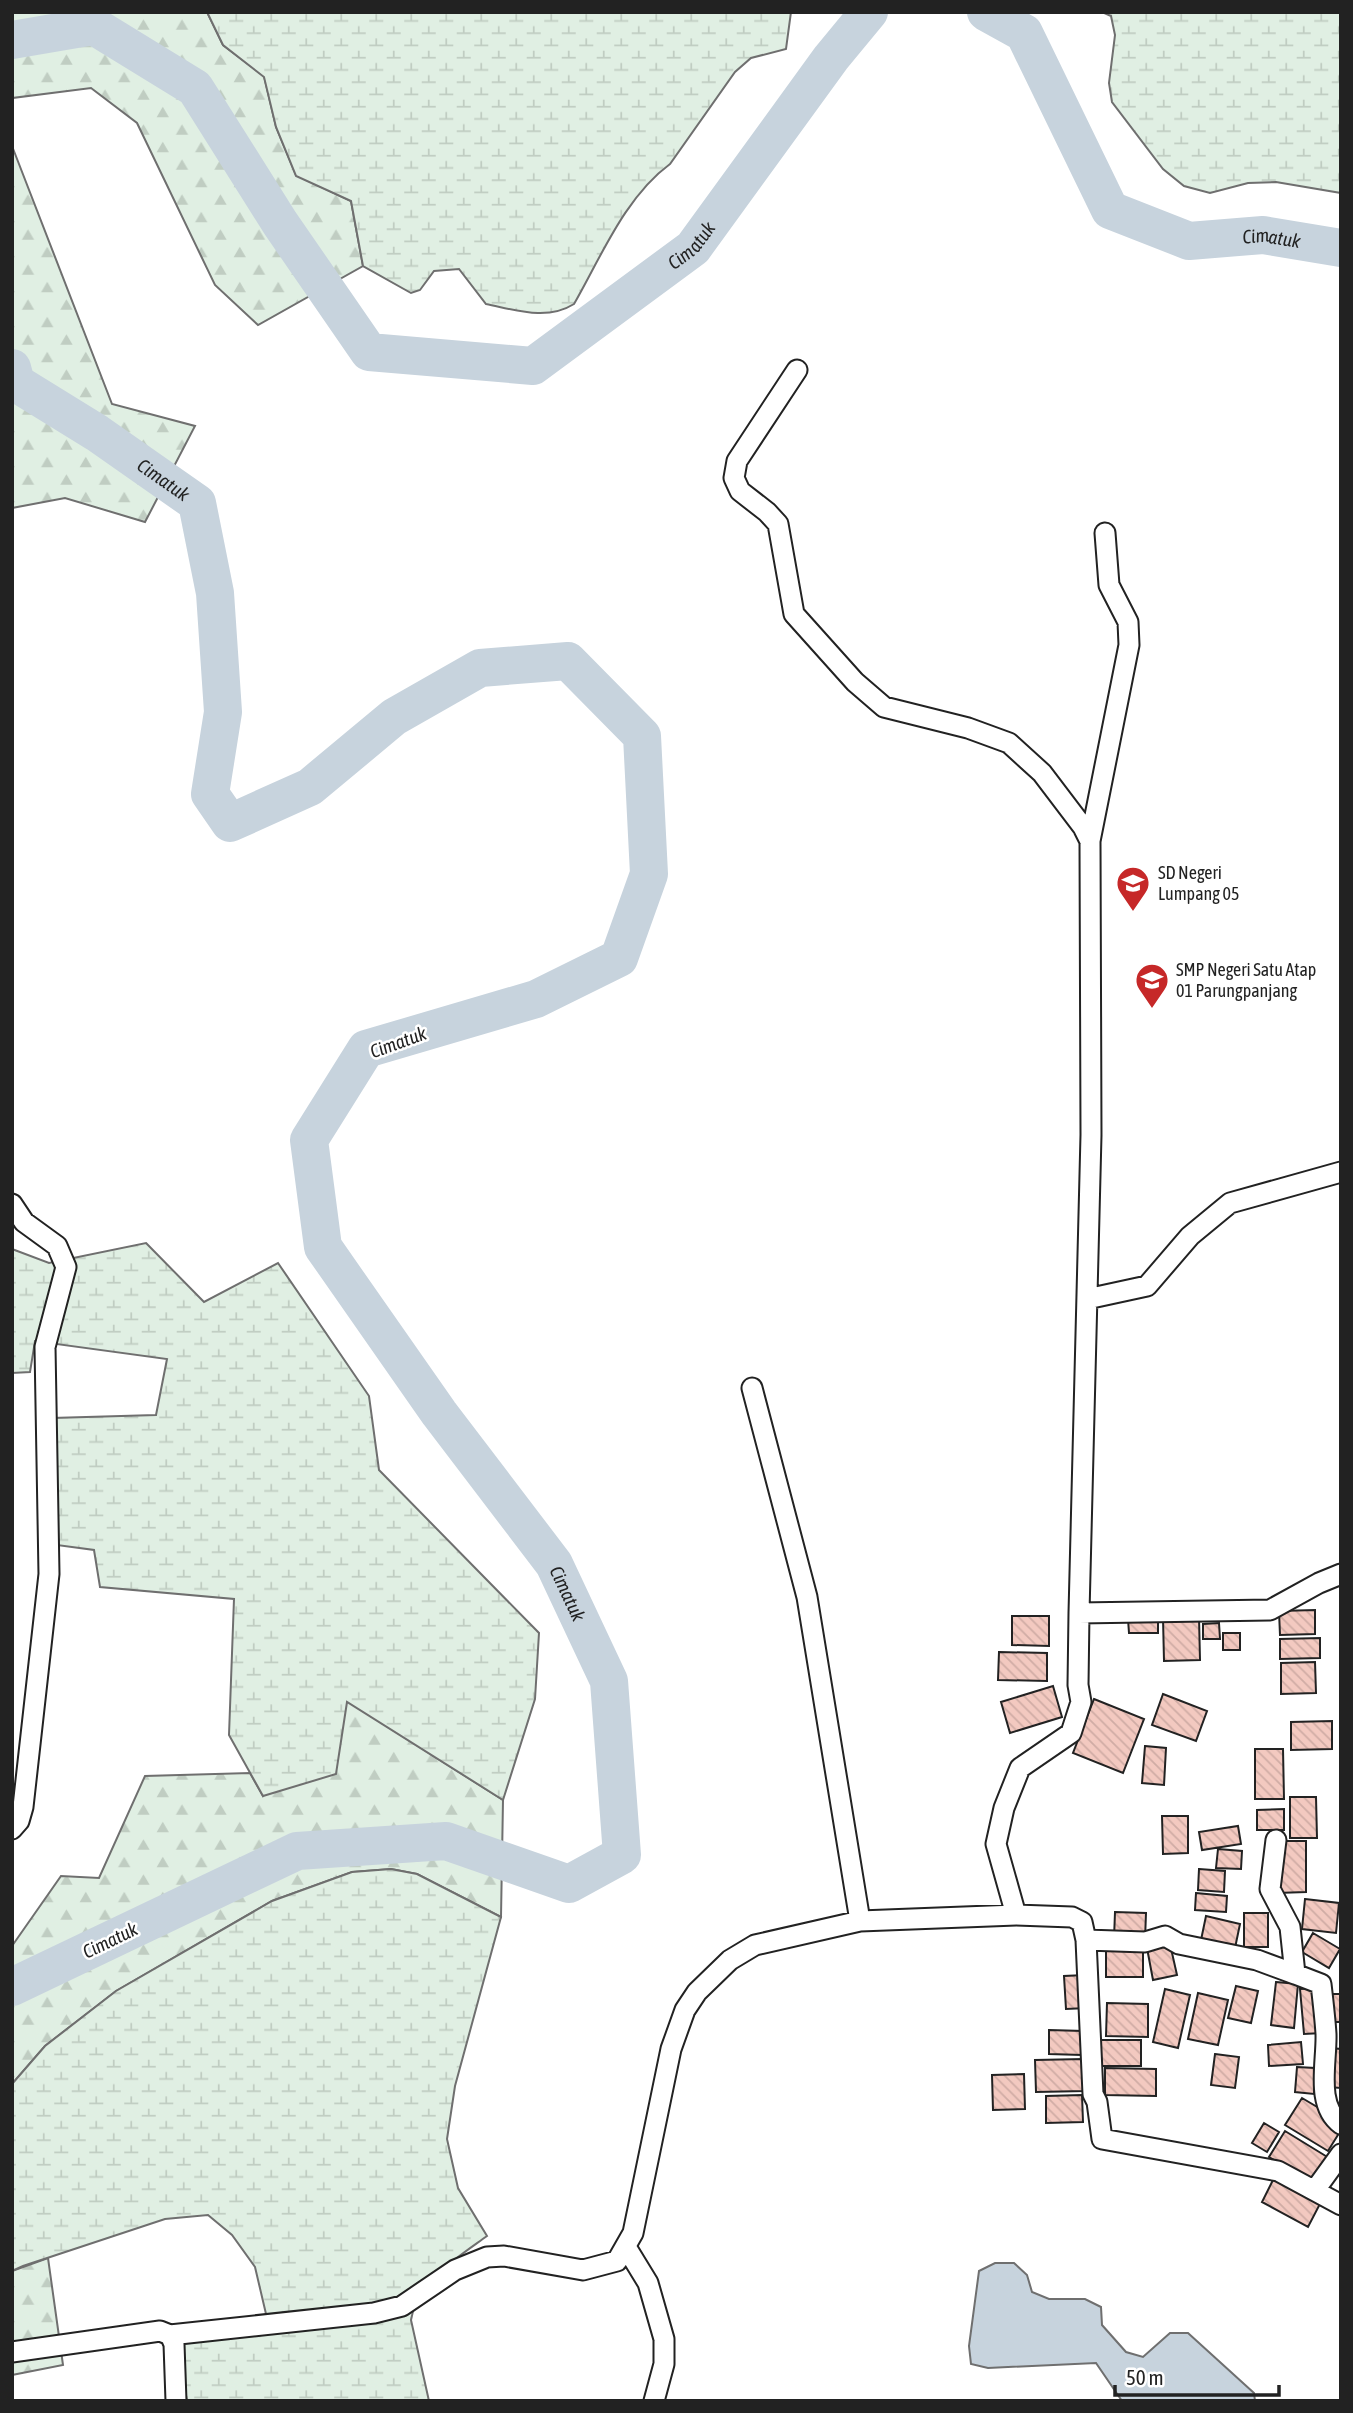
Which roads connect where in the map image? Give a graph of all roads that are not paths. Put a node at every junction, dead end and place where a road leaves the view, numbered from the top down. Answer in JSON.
{"nodes":[{"id":1,"x":797,"y":370,"type":"dead end"},
{"id":2,"x":1105,"y":533,"type":"dead end"},
{"id":3,"x":1090,"y":841,"type":"junction"},
{"id":4,"x":1341,"y":1172,"type":"edge"},
{"id":5,"x":12,"y":1204,"type":"edge"},
{"id":6,"x":1087,"y":1299,"type":"junction"},
{"id":7,"x":752,"y":1388,"type":"dead end"},
{"id":8,"x":1341,"y":1574,"type":"edge"},
{"id":9,"x":1079,"y":1613,"type":"junction"},
{"id":10,"x":12,"y":1829,"type":"edge"},
{"id":11,"x":1276,"y":1840,"type":"dead end"},
{"id":12,"x":1016,"y":1915,"type":"junction"},
{"id":13,"x":860,"y":1920,"type":"junction"},
{"id":14,"x":1086,"y":1940,"type":"junction"},
{"id":15,"x":1295,"y":1974,"type":"junction"},
{"id":16,"x":1341,"y":2124,"type":"edge"},
{"id":17,"x":1341,"y":2154,"type":"edge"},
{"id":18,"x":1315,"y":2190,"type":"junction"},
{"id":19,"x":1341,"y":2205,"type":"edge"},
{"id":20,"x":626,"y":2247,"type":"junction"},
{"id":21,"x":170,"y":2335,"type":"junction"},
{"id":22,"x":12,"y":2352,"type":"edge"},
{"id":23,"x":176,"y":2401,"type":"edge"},
{"id":24,"x":654,"y":2401,"type":"edge"}],
"edges":[{"from":1,"to":3,"type":"street"},
{"from":2,"to":3,"type":"street"},
{"from":3,"to":6,"type":"street"},
{"from":4,"to":6,"type":"street"},
{"from":5,"to":10,"type":"street"},
{"from":6,"to":9,"type":"street"},
{"from":7,"to":13,"type":"street"},
{"from":8,"to":9,"type":"street"},
{"from":9,"to":12,"type":"street"},
{"from":11,"to":15,"type":"street"},
{"from":12,"to":13,"type":"street"},
{"from":12,"to":14,"type":"street"},
{"from":13,"to":20,"type":"street"},
{"from":14,"to":15,"type":"street"},
{"from":14,"to":18,"type":"street"},
{"from":15,"to":16,"type":"street"},
{"from":17,"to":18,"type":"street"},
{"from":18,"to":19,"type":"street"},
{"from":20,"to":21,"type":"street"},
{"from":20,"to":24,"type":"street"},
{"from":21,"to":22,"type":"street"},
{"from":21,"to":23,"type":"street"}]}
